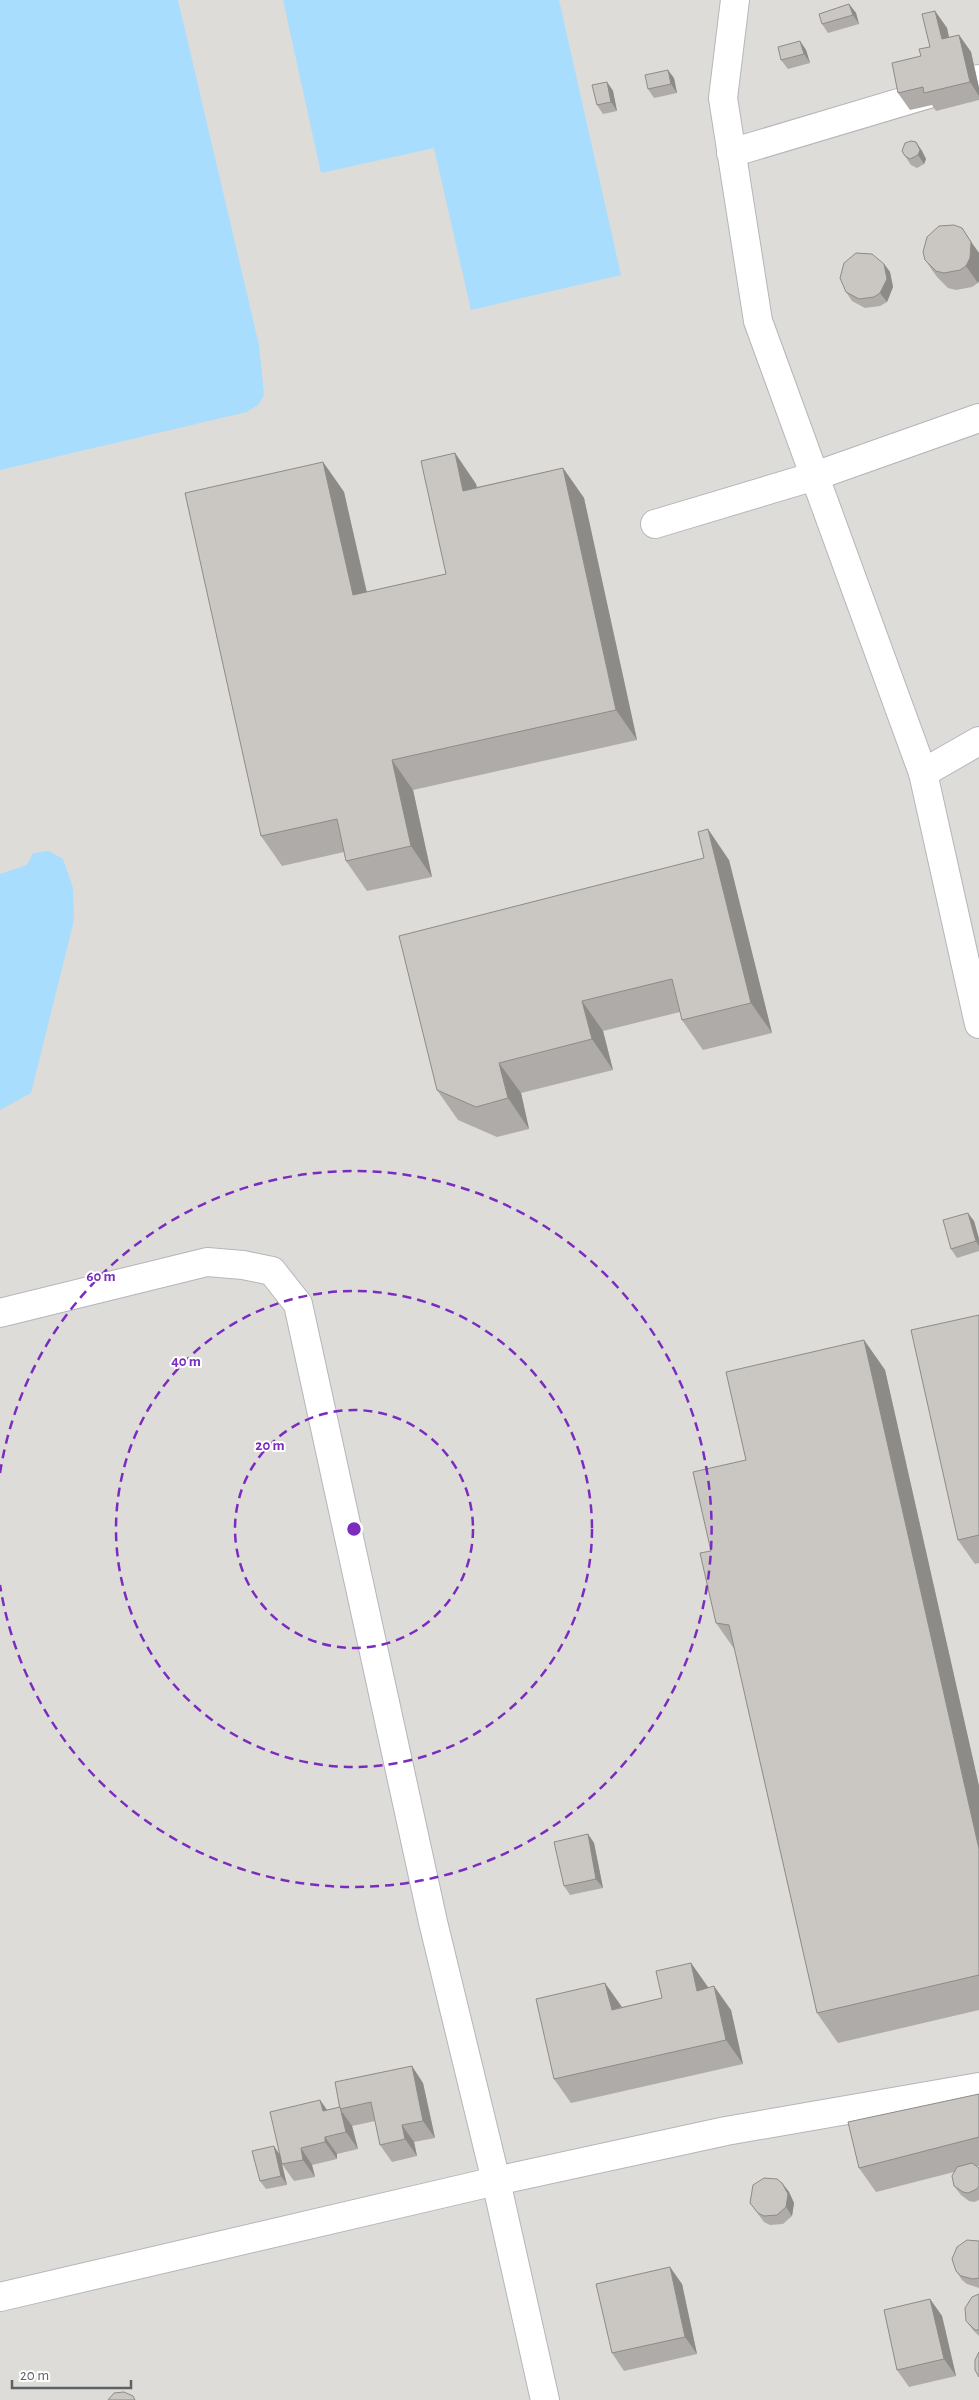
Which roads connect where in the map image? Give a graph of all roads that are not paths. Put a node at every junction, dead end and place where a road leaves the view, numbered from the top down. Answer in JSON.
{"nodes":[{"id":1,"x":735,"y":0,"type":"edge"},
{"id":2,"x":979,"y":80,"type":"edge"},
{"id":3,"x":731,"y":153,"type":"junction"},
{"id":4,"x":979,"y":418,"type":"edge"},
{"id":5,"x":815,"y":476,"type":"junction"},
{"id":6,"x":655,"y":524,"type":"dead end"},
{"id":7,"x":979,"y":741,"type":"edge"},
{"id":8,"x":923,"y":774,"type":"junction"},
{"id":9,"x":979,"y":1024,"type":"edge"},
{"id":10,"x":0,"y":1313,"type":"edge"},
{"id":11,"x":979,"y":2086,"type":"edge"},
{"id":12,"x":496,"y":2181,"type":"junction"},
{"id":13,"x":0,"y":2297,"type":"edge"},
{"id":14,"x":545,"y":2400,"type":"edge"}],
"edges":[{"from":1,"to":3,"type":"lane"},
{"from":2,"to":3,"type":"lane"},
{"from":3,"to":5,"type":"lane"},
{"from":4,"to":5,"type":"lane"},
{"from":5,"to":6,"type":"lane"},
{"from":5,"to":8,"type":"lane"},
{"from":7,"to":8,"type":"lane"},
{"from":8,"to":9,"type":"lane"},
{"from":10,"to":12,"type":"lane"},
{"from":11,"to":12,"type":"lane"},
{"from":12,"to":13,"type":"lane"},
{"from":12,"to":14,"type":"lane"}]}
